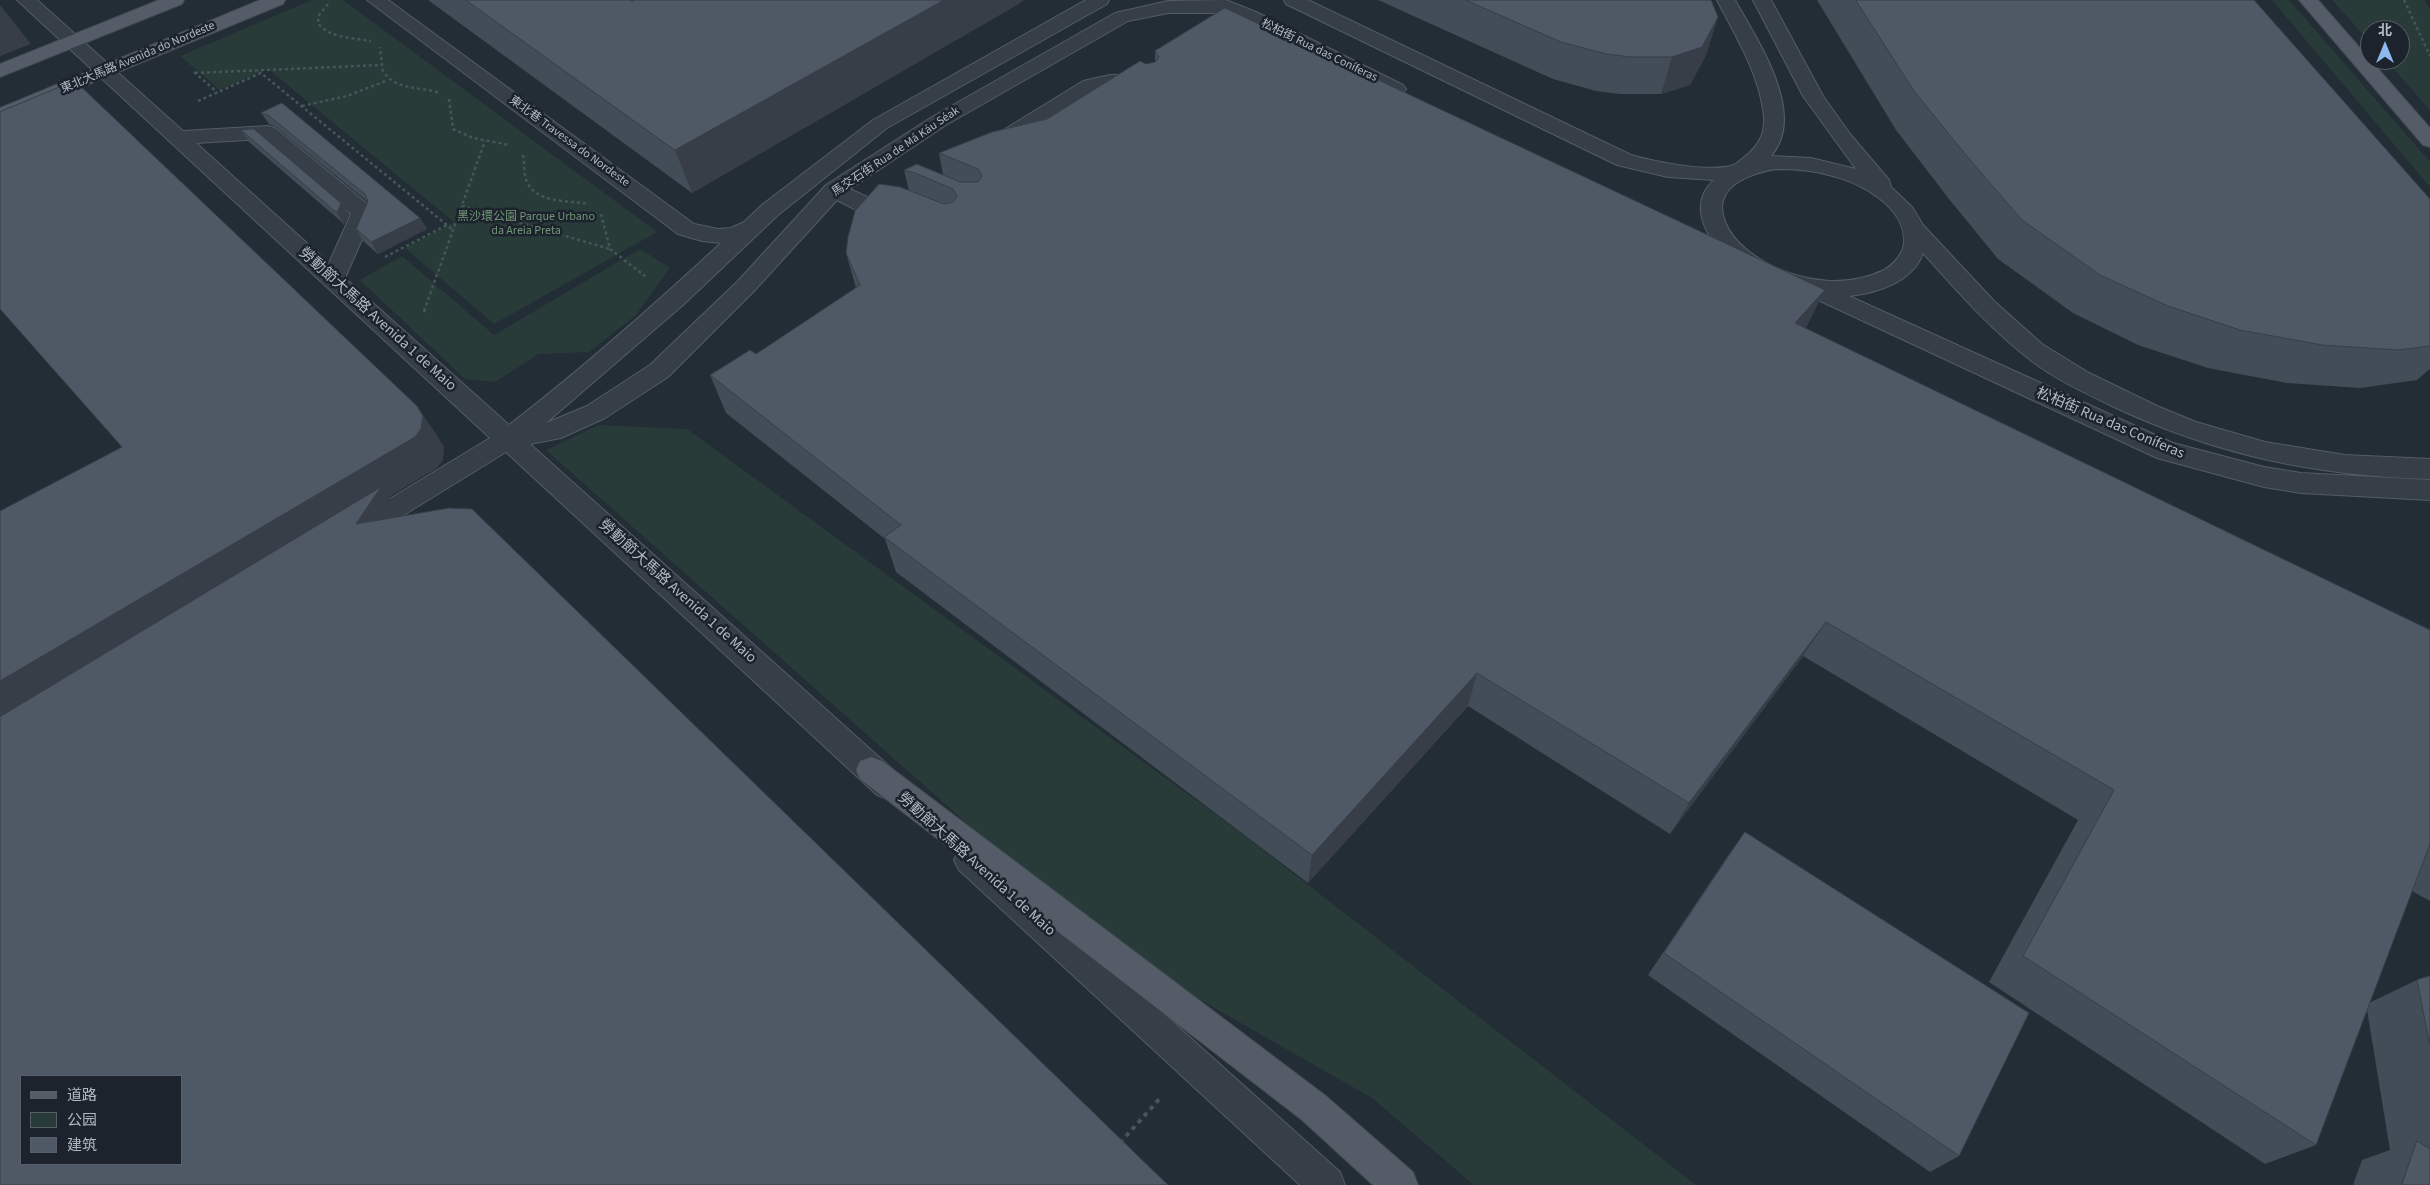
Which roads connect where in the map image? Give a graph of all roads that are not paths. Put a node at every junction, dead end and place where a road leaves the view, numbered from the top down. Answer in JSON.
{"nodes":[{"id":1,"x":26,"y":0,"type":"edge"},
{"id":2,"x":175,"y":0,"type":"edge"},
{"id":3,"x":276,"y":0,"type":"edge"},
{"id":4,"x":376,"y":0,"type":"edge"},
{"id":5,"x":1100,"y":0,"type":"edge"},
{"id":6,"x":1210,"y":0,"type":"edge"},
{"id":7,"x":1293,"y":0,"type":"edge"},
{"id":8,"x":1726,"y":0,"type":"edge"},
{"id":9,"x":1762,"y":0,"type":"edge"},
{"id":10,"x":2308,"y":0,"type":"edge"},
{"id":11,"x":1229,"y":7,"type":"junction"},
{"id":12,"x":72,"y":42,"type":"junction"},
{"id":13,"x":0,"y":71,"type":"edge"},
{"id":14,"x":105,"y":72,"type":"junction"},
{"id":15,"x":1090,"y":85,"type":"junction"},
{"id":16,"x":1148,"y":95,"type":"edge"},
{"id":17,"x":1410,"y":96,"type":"edge"},
{"id":18,"x":1116,"y":100,"type":"edge"},
{"id":19,"x":0,"y":115,"type":"edge"},
{"id":20,"x":1042,"y":136,"type":"edge"},
{"id":21,"x":1006,"y":137,"type":"junction"},
{"id":22,"x":176,"y":138,"type":"junction"},
{"id":23,"x":2430,"y":141,"type":"edge"},
{"id":24,"x":982,"y":152,"type":"edge"},
{"id":25,"x":1740,"y":171,"type":"junction"},
{"id":26,"x":873,"y":186,"type":"dead end"},
{"id":27,"x":834,"y":190,"type":"junction"},
{"id":28,"x":1892,"y":199,"type":"junction"},
{"id":29,"x":770,"y":210,"type":"junction"},
{"id":30,"x":901,"y":211,"type":"edge"},
{"id":31,"x":1912,"y":227,"type":"junction"},
{"id":32,"x":1705,"y":242,"type":"edge"},
{"id":33,"x":1750,"y":264,"type":"junction"},
{"id":34,"x":335,"y":281,"type":"junction"},
{"id":35,"x":1809,"y":286,"type":"junction"},
{"id":36,"x":508,"y":438,"type":"junction"},
{"id":37,"x":2430,"y":469,"type":"edge"},
{"id":38,"x":2430,"y":490,"type":"edge"},
{"id":39,"x":339,"y":542,"type":"edge"},
{"id":40,"x":871,"y":770,"type":"junction"},
{"id":41,"x":1327,"y":1185,"type":"edge"},
{"id":42,"x":1400,"y":1185,"type":"edge"}],
"edges":[{"from":1,"to":12,"type":"street","name":"勞動節大馬路 Avenida 1 de Maio"},
{"from":2,"to":12,"type":"main road"},
{"from":3,"to":14,"type":"main road","name":"東北大馬路 Avenida do Nordeste"},
{"from":4,"to":29,"type":"street","name":"東北巷 Travessa do Nordeste"},
{"from":5,"to":29,"type":"street","name":"馬交石街 Rua de Má Káu Séak"},
{"from":6,"to":11,"type":"street","name":"松柏街 Rua das Coníferas"},
{"from":7,"to":25,"type":"street"},
{"from":8,"to":25,"type":"street"},
{"from":9,"to":28,"type":"street"},
{"from":10,"to":23,"type":"main road"},
{"from":11,"to":17,"type":"street","name":"松柏街 Rua das Coníferas"},
{"from":11,"to":27,"type":"street","name":"馬交石街 Rua de Má Káu Séak"},
{"from":12,"to":13,"type":"main road"},
{"from":12,"to":14,"type":"street","name":"勞動節大馬路 Avenida 1 de Maio"},
{"from":14,"to":19,"type":"main road","name":"東北大馬路 Avenida do Nordeste"},
{"from":14,"to":22,"type":"street","name":"勞動節大馬路 Avenida 1 de Maio"},
{"from":15,"to":16,"type":"street"},
{"from":15,"to":18,"type":"street"},
{"from":15,"to":21,"type":"street"},
{"from":20,"to":21,"type":"street"},
{"from":21,"to":24,"type":"street"},
{"from":22,"to":34,"type":"street","name":"勞動節大馬路 Avenida 1 de Maio"},
{"from":22,"to":34,"type":"street"},
{"from":25,"to":28,"type":"street"},
{"from":25,"to":33,"type":"street"},
{"from":26,"to":27,"type":"street"},
{"from":27,"to":29,"type":"street"},
{"from":27,"to":30,"type":"street"},
{"from":27,"to":36,"type":"street","name":"馬交石街 Rua de Má Káu Séak"},
{"from":28,"to":31,"type":"street"},
{"from":29,"to":36,"type":"street","name":"馬交石街 Rua de Má Káu Séak"},
{"from":31,"to":35,"type":"street"},
{"from":31,"to":37,"type":"street","name":"松柏街 Rua das Coníferas"},
{"from":32,"to":33,"type":"street"},
{"from":33,"to":35,"type":"street"},
{"from":34,"to":36,"type":"street","name":"勞動節大馬路 Avenida 1 de Maio"},
{"from":35,"to":38,"type":"street","name":"松柏街 Rua das Coníferas"},
{"from":36,"to":39,"type":"street","name":"馬交石街 Rua de Má Káu Séak"},
{"from":36,"to":40,"type":"street","name":"勞動節大馬路 Avenida 1 de Maio"},
{"from":40,"to":41,"type":"street","name":"勞動節大馬路 Avenida 1 de Maio"},
{"from":40,"to":42,"type":"main road"}]}
